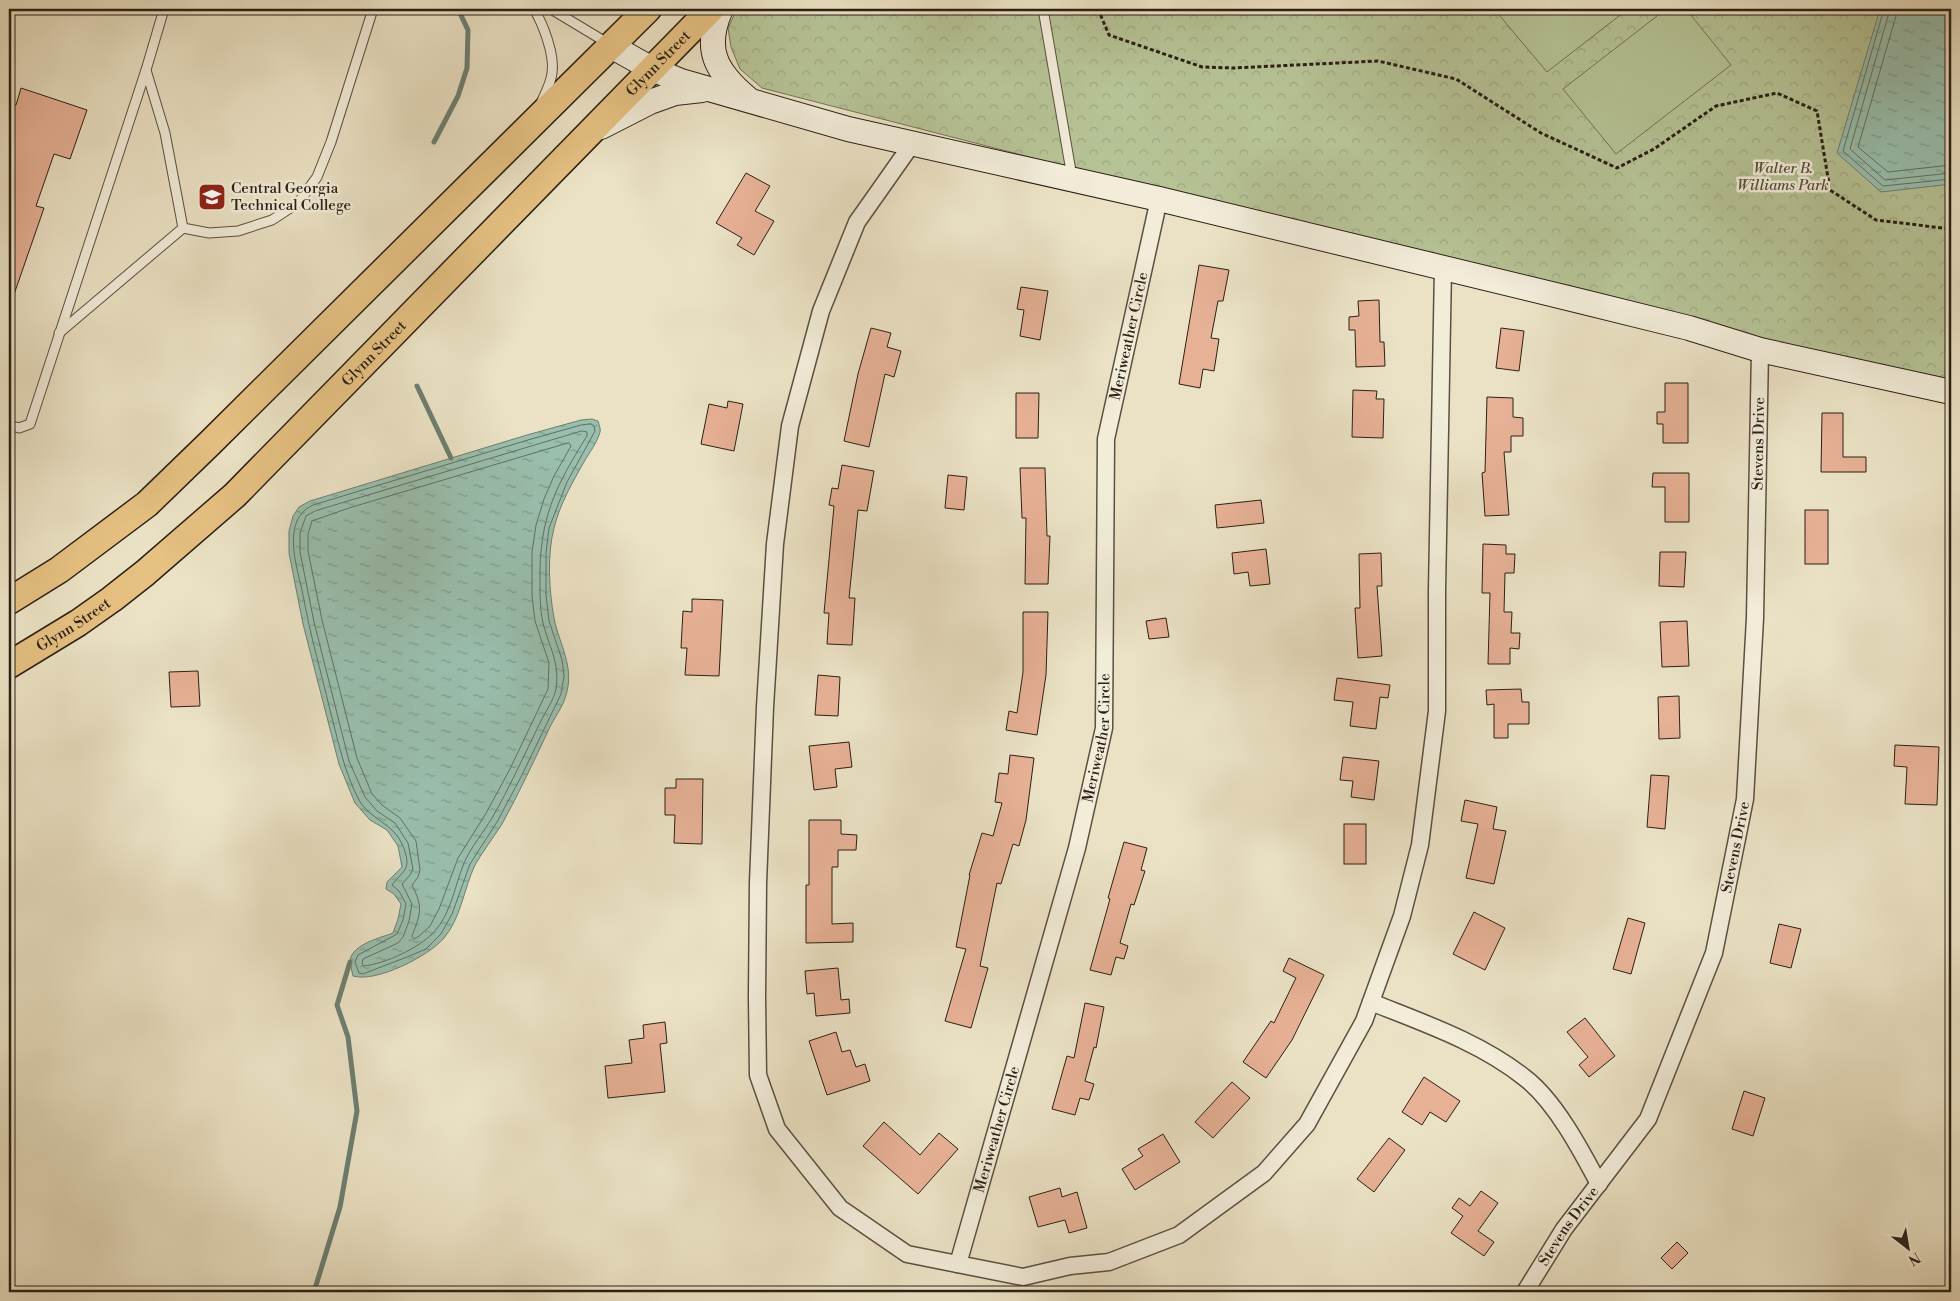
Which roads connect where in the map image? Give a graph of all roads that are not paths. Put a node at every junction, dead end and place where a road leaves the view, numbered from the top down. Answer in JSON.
{"nodes":[{"id":1,"x":164,"y":9,"type":"edge"},
{"id":2,"x":373,"y":9,"type":"edge"},
{"id":3,"x":534,"y":9,"type":"edge"},
{"id":4,"x":551,"y":9,"type":"edge"},
{"id":5,"x":648,"y":9,"type":"edge"},
{"id":6,"x":711,"y":9,"type":"edge"},
{"id":7,"x":721,"y":9,"type":"edge"},
{"id":8,"x":1043,"y":9,"type":"edge"},
{"id":9,"x":611,"y":46,"type":"junction"},
{"id":10,"x":652,"y":69,"type":"junction"},
{"id":11,"x":146,"y":70,"type":"junction"},
{"id":12,"x":709,"y":89,"type":"junction"},
{"id":13,"x":750,"y":101,"type":"junction"},
{"id":14,"x":534,"y":122,"type":"junction"},
{"id":15,"x":586,"y":136,"type":"junction"},
{"id":16,"x":912,"y":144,"type":"junction"},
{"id":17,"x":1073,"y":180,"type":"junction"},
{"id":18,"x":1159,"y":199,"type":"junction"},
{"id":19,"x":183,"y":228,"type":"junction"},
{"id":20,"x":1444,"y":268,"type":"junction"},
{"id":21,"x":59,"y":333,"type":"junction"},
{"id":22,"x":1760,"y":350,"type":"junction"},
{"id":23,"x":1951,"y":392,"type":"edge"},
{"id":24,"x":9,"y":425,"type":"edge"},
{"id":25,"x":9,"y":601,"type":"edge"},
{"id":26,"x":9,"y":665,"type":"edge"},
{"id":27,"x":1371,"y":1002,"type":"junction"},
{"id":28,"x":1599,"y":1184,"type":"junction"},
{"id":29,"x":958,"y":1264,"type":"junction"},
{"id":30,"x":1525,"y":1292,"type":"edge"}],
"edges":[{"from":1,"to":11,"type":"lane"},
{"from":2,"to":19,"type":"lane"},
{"from":3,"to":14,"type":"lane"},
{"from":4,"to":9,"type":"lane"},
{"from":5,"to":9,"type":"main road"},
{"from":6,"to":10,"type":"main road","name":"Glynn Street"},
{"from":7,"to":13,"type":"main road"},
{"from":8,"to":17,"type":"lane"},
{"from":9,"to":10,"type":"main road"},
{"from":9,"to":14,"type":"main road"},
{"from":10,"to":12,"type":"main road"},
{"from":10,"to":15,"type":"main road","name":"Glynn Street"},
{"from":11,"to":19,"type":"lane"},
{"from":11,"to":21,"type":"lane"},
{"from":12,"to":13,"type":"main road"},
{"from":12,"to":15,"type":"main road"},
{"from":13,"to":16,"type":"main road"},
{"from":14,"to":25,"type":"main road"},
{"from":15,"to":26,"type":"main road","name":"Glynn Street"},
{"from":16,"to":17,"type":"main road"},
{"from":16,"to":29,"type":"street"},
{"from":17,"to":18,"type":"main road"},
{"from":18,"to":20,"type":"main road"},
{"from":18,"to":29,"type":"street","name":"Meriweather Circle"},
{"from":19,"to":21,"type":"lane"},
{"from":20,"to":22,"type":"main road"},
{"from":20,"to":27,"type":"street"},
{"from":21,"to":24,"type":"lane"},
{"from":22,"to":23,"type":"main road"},
{"from":22,"to":28,"type":"street","name":"Stevens Drive"},
{"from":27,"to":28,"type":"street"},
{"from":27,"to":29,"type":"street"},
{"from":28,"to":30,"type":"street","name":"Stevens Drive"}]}
